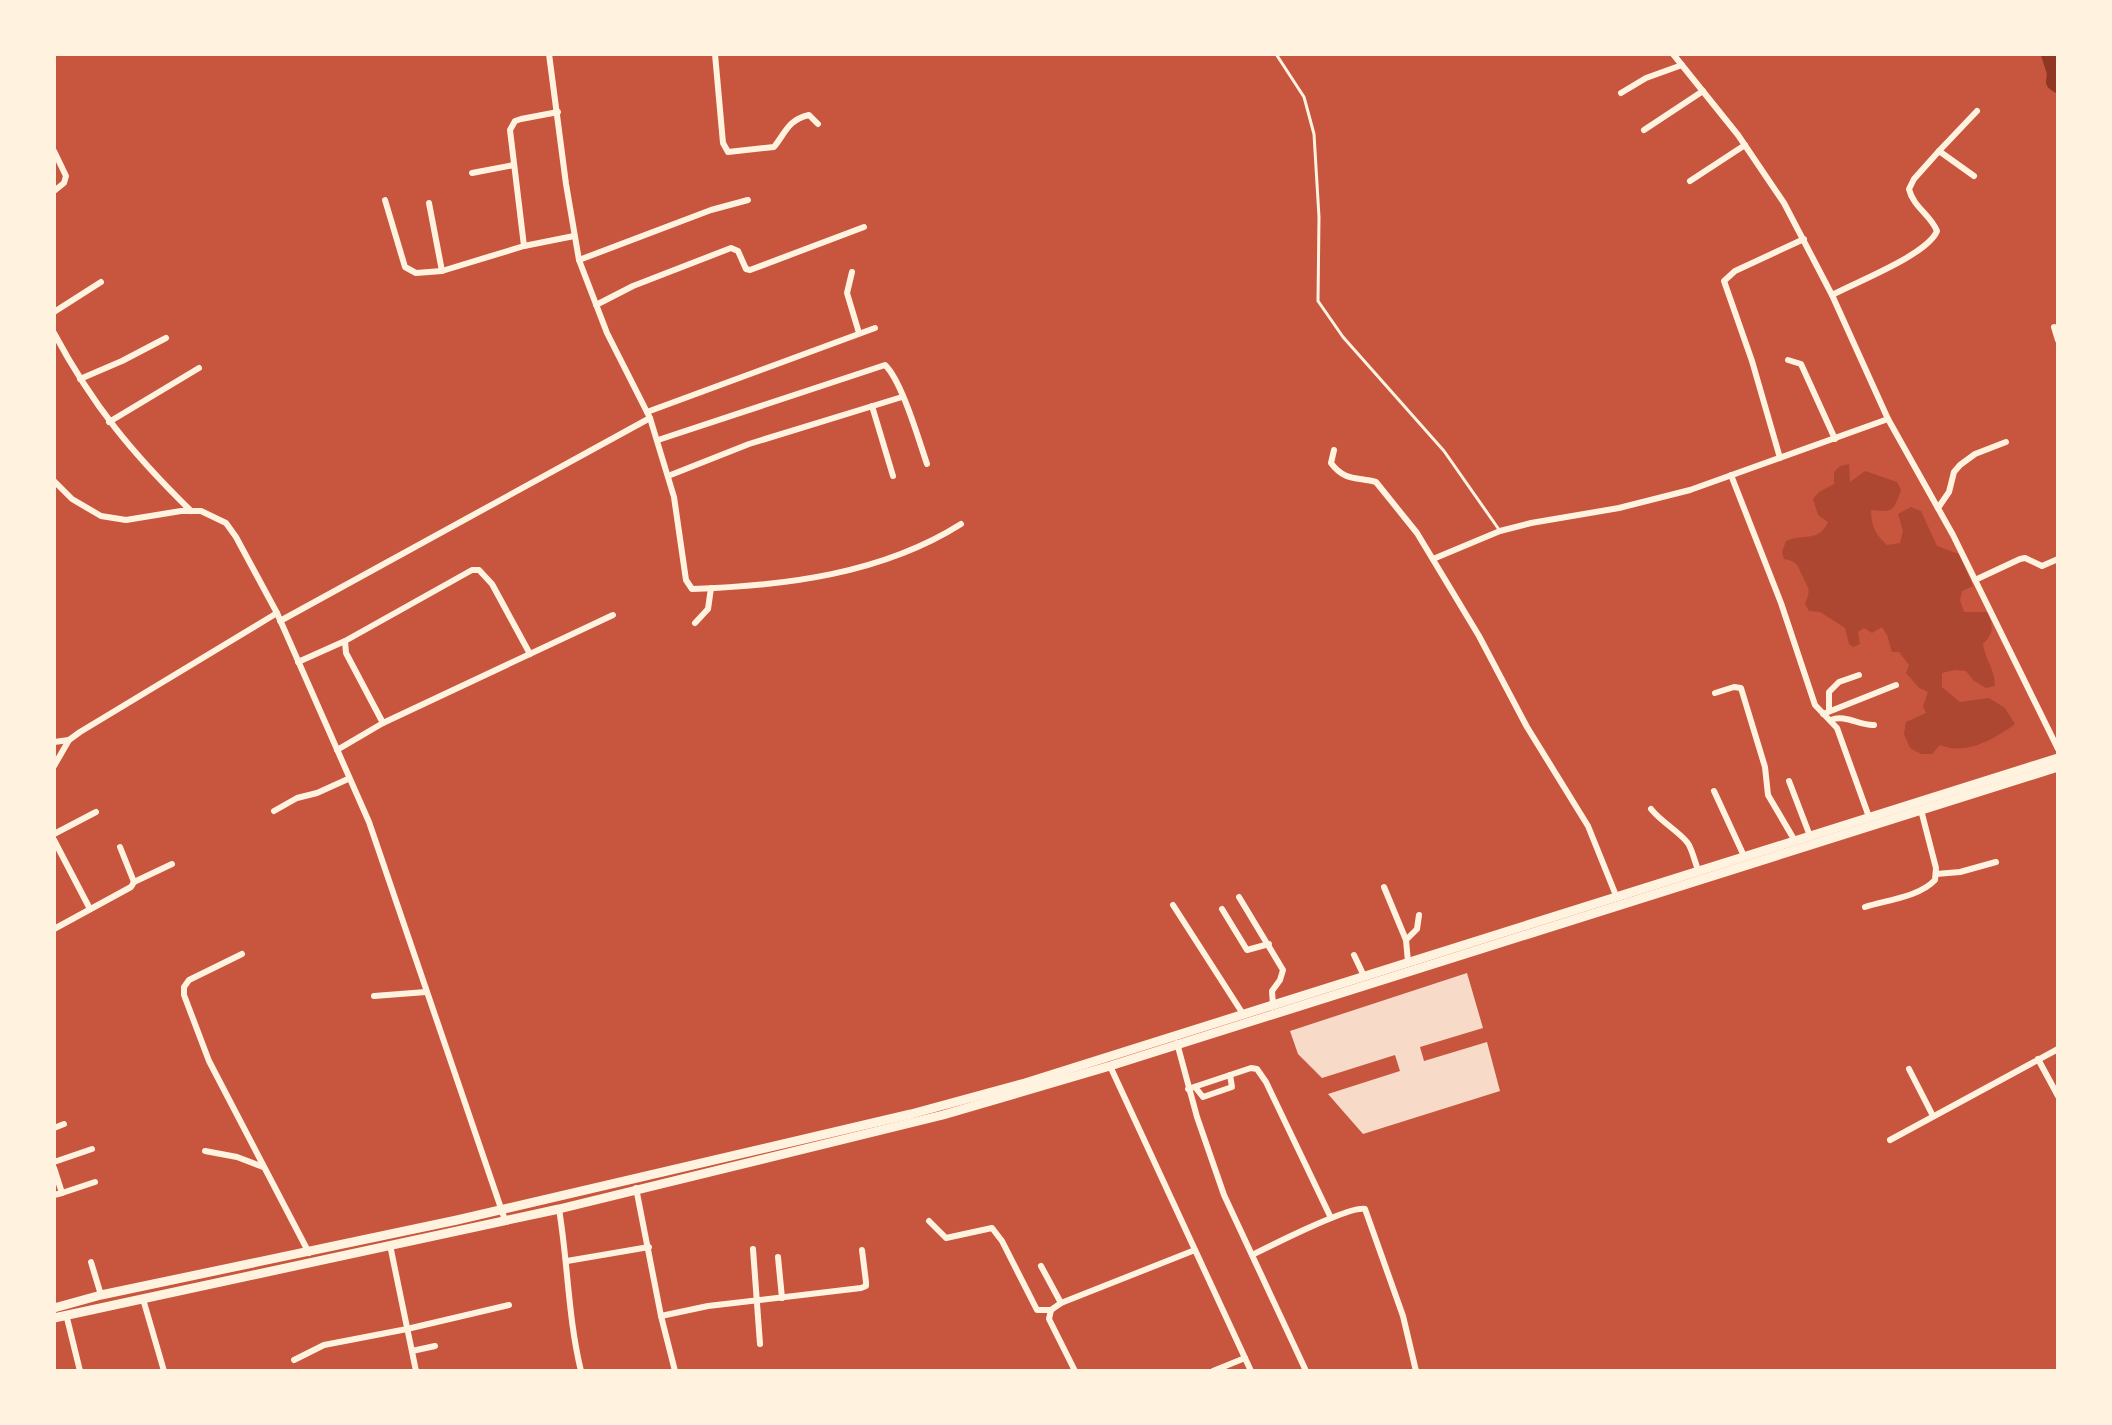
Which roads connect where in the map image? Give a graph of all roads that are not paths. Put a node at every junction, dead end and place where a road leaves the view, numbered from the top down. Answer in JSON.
{"nodes":[{"id":1,"x":549,"y":54,"type":"edge"},
{"id":2,"x":715,"y":54,"type":"edge"},
{"id":3,"x":1276,"y":54,"type":"edge"},
{"id":4,"x":1673,"y":54,"type":"edge"},
{"id":5,"x":1682,"y":65,"type":"junction"},
{"id":6,"x":1703,"y":91,"type":"junction"},
{"id":7,"x":1621,"y":93,"type":"dead end"},
{"id":8,"x":1977,"y":111,"type":"dead end"},
{"id":9,"x":558,"y":112,"type":"junction"},
{"id":10,"x":818,"y":124,"type":"dead end"},
{"id":11,"x":1644,"y":130,"type":"dead end"},
{"id":12,"x":1745,"y":145,"type":"junction"},
{"id":13,"x":54,"y":151,"type":"edge"},
{"id":14,"x":1939,"y":151,"type":"junction"},
{"id":15,"x":514,"y":165,"type":"junction"},
{"id":16,"x":472,"y":173,"type":"dead end"},
{"id":17,"x":1974,"y":176,"type":"dead end"},
{"id":18,"x":1690,"y":181,"type":"dead end"},
{"id":19,"x":54,"y":191,"type":"edge"},
{"id":20,"x":385,"y":200,"type":"dead end"},
{"id":21,"x":748,"y":200,"type":"dead end"},
{"id":22,"x":429,"y":203,"type":"dead end"},
{"id":23,"x":864,"y":227,"type":"dead end"},
{"id":24,"x":574,"y":236,"type":"junction"},
{"id":25,"x":1804,"y":239,"type":"junction"},
{"id":26,"x":524,"y":246,"type":"junction"},
{"id":27,"x":579,"y":260,"type":"junction"},
{"id":28,"x":442,"y":271,"type":"junction"},
{"id":29,"x":852,"y":272,"type":"dead end"},
{"id":30,"x":101,"y":282,"type":"dead end"},
{"id":31,"x":1832,"y":295,"type":"junction"},
{"id":32,"x":596,"y":305,"type":"junction"},
{"id":33,"x":54,"y":312,"type":"edge"},
{"id":34,"x":2054,"y":327,"type":"dead end"},
{"id":35,"x":875,"y":328,"type":"dead end"},
{"id":36,"x":54,"y":333,"type":"edge"},
{"id":37,"x":859,"y":333,"type":"junction"},
{"id":38,"x":166,"y":338,"type":"dead end"},
{"id":39,"x":2058,"y":340,"type":"edge"},
{"id":40,"x":1788,"y":360,"type":"dead end"},
{"id":41,"x":199,"y":368,"type":"dead end"},
{"id":42,"x":80,"y":379,"type":"junction"},
{"id":43,"x":902,"y":397,"type":"junction"},
{"id":44,"x":872,"y":406,"type":"junction"},
{"id":45,"x":648,"y":415,"type":"junction"},
{"id":46,"x":1888,"y":419,"type":"junction"},
{"id":47,"x":109,"y":422,"type":"junction"},
{"id":48,"x":1835,"y":439,"type":"junction"},
{"id":49,"x":658,"y":440,"type":"junction"},
{"id":50,"x":2006,"y":442,"type":"dead end"},
{"id":51,"x":1334,"y":450,"type":"dead end"},
{"id":52,"x":1780,"y":458,"type":"junction"},
{"id":53,"x":927,"y":464,"type":"dead end"},
{"id":54,"x":1731,"y":475,"type":"junction"},
{"id":55,"x":668,"y":476,"type":"junction"},
{"id":56,"x":893,"y":476,"type":"dead end"},
{"id":57,"x":54,"y":481,"type":"edge"},
{"id":58,"x":1938,"y":508,"type":"junction"},
{"id":59,"x":191,"y":511,"type":"junction"},
{"id":60,"x":961,"y":524,"type":"dead end"},
{"id":61,"x":1500,"y":531,"type":"junction"},
{"id":62,"x":1433,"y":559,"type":"junction"},
{"id":63,"x":2058,"y":559,"type":"edge"},
{"id":64,"x":1975,"y":580,"type":"junction"},
{"id":65,"x":711,"y":588,"type":"junction"},
{"id":66,"x":277,"y":613,"type":"junction"},
{"id":67,"x":613,"y":615,"type":"dead end"},
{"id":68,"x":280,"y":621,"type":"junction"},
{"id":69,"x":695,"y":623,"type":"dead end"},
{"id":70,"x":345,"y":641,"type":"junction"},
{"id":71,"x":530,"y":654,"type":"junction"},
{"id":72,"x":298,"y":662,"type":"junction"},
{"id":73,"x":1859,"y":675,"type":"dead end"},
{"id":74,"x":1896,"y":685,"type":"dead end"},
{"id":75,"x":1715,"y":693,"type":"dead end"},
{"id":76,"x":1826,"y":712,"type":"junction"},
{"id":77,"x":1831,"y":720,"type":"junction"},
{"id":78,"x":383,"y":723,"type":"junction"},
{"id":79,"x":1874,"y":725,"type":"dead end"},
{"id":80,"x":69,"y":740,"type":"junction"},
{"id":81,"x":54,"y":742,"type":"edge"},
{"id":82,"x":2058,"y":749,"type":"edge"},
{"id":83,"x":337,"y":750,"type":"junction"},
{"id":84,"x":2058,"y":758,"type":"edge"},
{"id":85,"x":54,"y":766,"type":"edge"},
{"id":86,"x":2058,"y":767,"type":"edge"},
{"id":87,"x":348,"y":779,"type":"junction"},
{"id":88,"x":1789,"y":781,"type":"dead end"},
{"id":89,"x":1714,"y":791,"type":"dead end"},
{"id":90,"x":1651,"y":809,"type":"dead end"},
{"id":91,"x":1921,"y":809,"type":"junction"},
{"id":92,"x":274,"y":811,"type":"dead end"},
{"id":93,"x":96,"y":812,"type":"dead end"},
{"id":94,"x":1869,"y":817,"type":"junction"},
{"id":95,"x":54,"y":834,"type":"edge"},
{"id":96,"x":1810,"y":836,"type":"junction"},
{"id":97,"x":54,"y":840,"type":"edge"},
{"id":98,"x":1790,"y":845,"type":"junction"},
{"id":99,"x":120,"y":847,"type":"dead end"},
{"id":100,"x":1744,"y":856,"type":"junction"},
{"id":101,"x":1996,"y":862,"type":"dead end"},
{"id":102,"x":172,"y":864,"type":"dead end"},
{"id":103,"x":1698,"y":870,"type":"junction"},
{"id":104,"x":1936,"y":874,"type":"junction"},
{"id":105,"x":134,"y":882,"type":"junction"},
{"id":106,"x":1384,"y":887,"type":"dead end"},
{"id":107,"x":1239,"y":897,"type":"dead end"},
{"id":108,"x":1618,"y":900,"type":"junction"},
{"id":109,"x":1173,"y":905,"type":"dead end"},
{"id":110,"x":1865,"y":907,"type":"dead end"},
{"id":111,"x":90,"y":909,"type":"junction"},
{"id":112,"x":1222,"y":909,"type":"dead end"},
{"id":113,"x":1419,"y":915,"type":"dead end"},
{"id":114,"x":54,"y":929,"type":"edge"},
{"id":115,"x":1406,"y":940,"type":"junction"},
{"id":116,"x":1269,"y":944,"type":"junction"},
{"id":117,"x":242,"y":954,"type":"dead end"},
{"id":118,"x":1354,"y":955,"type":"dead end"},
{"id":119,"x":1408,"y":962,"type":"junction"},
{"id":120,"x":1364,"y":976,"type":"junction"},
{"id":121,"x":426,"y":992,"type":"junction"},
{"id":122,"x":374,"y":996,"type":"dead end"},
{"id":123,"x":1273,"y":1005,"type":"junction"},
{"id":124,"x":1243,"y":1014,"type":"junction"},
{"id":125,"x":1176,"y":1040,"type":"junction"},
{"id":126,"x":2058,"y":1049,"type":"edge"},
{"id":127,"x":2038,"y":1059,"type":"junction"},
{"id":128,"x":1110,"y":1066,"type":"junction"},
{"id":129,"x":1909,"y":1069,"type":"dead end"},
{"id":130,"x":1230,"y":1075,"type":"junction"},
{"id":131,"x":1192,"y":1088,"type":"junction"},
{"id":132,"x":2058,"y":1096,"type":"edge"},
{"id":133,"x":1933,"y":1116,"type":"junction"},
{"id":134,"x":64,"y":1124,"type":"dead end"},
{"id":135,"x":54,"y":1128,"type":"edge"},
{"id":136,"x":1890,"y":1140,"type":"dead end"},
{"id":137,"x":92,"y":1149,"type":"dead end"},
{"id":138,"x":205,"y":1151,"type":"dead end"},
{"id":139,"x":54,"y":1165,"type":"edge"},
{"id":140,"x":265,"y":1168,"type":"junction"},
{"id":141,"x":95,"y":1182,"type":"dead end"},
{"id":142,"x":636,"y":1188,"type":"junction"},
{"id":143,"x":62,"y":1193,"type":"junction"},
{"id":144,"x":54,"y":1195,"type":"edge"},
{"id":145,"x":559,"y":1209,"type":"junction"},
{"id":146,"x":504,"y":1215,"type":"junction"},
{"id":147,"x":1331,"y":1218,"type":"junction"},
{"id":148,"x":929,"y":1221,"type":"dead end"},
{"id":149,"x":389,"y":1240,"type":"junction"},
{"id":150,"x":649,"y":1247,"type":"junction"},
{"id":151,"x":753,"y":1249,"type":"dead end"},
{"id":152,"x":862,"y":1250,"type":"dead end"},
{"id":153,"x":1195,"y":1250,"type":"junction"},
{"id":154,"x":309,"y":1253,"type":"junction"},
{"id":155,"x":1252,"y":1255,"type":"junction"},
{"id":156,"x":778,"y":1257,"type":"dead end"},
{"id":157,"x":567,"y":1261,"type":"junction"},
{"id":158,"x":91,"y":1262,"type":"dead end"},
{"id":159,"x":1041,"y":1266,"type":"dead end"},
{"id":160,"x":101,"y":1295,"type":"junction"},
{"id":161,"x":782,"y":1298,"type":"junction"},
{"id":162,"x":143,"y":1299,"type":"junction"},
{"id":163,"x":757,"y":1300,"type":"junction"},
{"id":164,"x":1061,"y":1303,"type":"junction"},
{"id":165,"x":509,"y":1305,"type":"dead end"},
{"id":166,"x":54,"y":1308,"type":"edge"},
{"id":167,"x":1051,"y":1310,"type":"junction"},
{"id":168,"x":66,"y":1314,"type":"junction"},
{"id":169,"x":661,"y":1316,"type":"junction"},
{"id":170,"x":54,"y":1318,"type":"edge"},
{"id":171,"x":407,"y":1329,"type":"junction"},
{"id":172,"x":760,"y":1344,"type":"dead end"},
{"id":173,"x":435,"y":1346,"type":"dead end"},
{"id":174,"x":412,"y":1351,"type":"junction"},
{"id":175,"x":1245,"y":1358,"type":"junction"},
{"id":176,"x":294,"y":1360,"type":"dead end"},
{"id":177,"x":80,"y":1371,"type":"edge"},
{"id":178,"x":164,"y":1371,"type":"edge"},
{"id":179,"x":416,"y":1371,"type":"edge"},
{"id":180,"x":581,"y":1371,"type":"edge"},
{"id":181,"x":675,"y":1371,"type":"edge"},
{"id":182,"x":1075,"y":1371,"type":"edge"},
{"id":183,"x":1213,"y":1371,"type":"edge"},
{"id":184,"x":1251,"y":1371,"type":"edge"},
{"id":185,"x":1306,"y":1371,"type":"edge"},
{"id":186,"x":1416,"y":1371,"type":"edge"}],
"edges":[{"from":1,"to":9,"type":"street"},
{"from":2,"to":10,"type":"street"},
{"from":3,"to":61,"type":"lane"},
{"from":4,"to":5,"type":"street"},
{"from":5,"to":6,"type":"street"},
{"from":5,"to":7,"type":"street"},
{"from":6,"to":11,"type":"street"},
{"from":6,"to":12,"type":"street"},
{"from":8,"to":14,"type":"street"},
{"from":9,"to":15,"type":"street"},
{"from":9,"to":24,"type":"street"},
{"from":12,"to":18,"type":"street"},
{"from":12,"to":25,"type":"street"},
{"from":13,"to":19,"type":"street"},
{"from":14,"to":17,"type":"street"},
{"from":14,"to":31,"type":"street"},
{"from":15,"to":16,"type":"street"},
{"from":15,"to":26,"type":"street"},
{"from":20,"to":28,"type":"street"},
{"from":21,"to":27,"type":"street"},
{"from":22,"to":28,"type":"street"},
{"from":23,"to":32,"type":"street"},
{"from":24,"to":26,"type":"street"},
{"from":24,"to":27,"type":"street"},
{"from":25,"to":31,"type":"street"},
{"from":25,"to":52,"type":"street"},
{"from":26,"to":28,"type":"street"},
{"from":27,"to":32,"type":"street"},
{"from":29,"to":37,"type":"street"},
{"from":30,"to":33,"type":"street"},
{"from":31,"to":46,"type":"street"},
{"from":32,"to":45,"type":"street"},
{"from":34,"to":39,"type":"street"},
{"from":35,"to":37,"type":"street"},
{"from":36,"to":42,"type":"street"},
{"from":37,"to":45,"type":"street"},
{"from":38,"to":42,"type":"street"},
{"from":40,"to":48,"type":"street"},
{"from":41,"to":47,"type":"street"},
{"from":42,"to":47,"type":"street"},
{"from":43,"to":44,"type":"street"},
{"from":43,"to":49,"type":"street"},
{"from":43,"to":53,"type":"street"},
{"from":44,"to":55,"type":"street"},
{"from":44,"to":56,"type":"street"},
{"from":45,"to":49,"type":"street"},
{"from":45,"to":68,"type":"street"},
{"from":46,"to":48,"type":"street"},
{"from":46,"to":58,"type":"street"},
{"from":47,"to":59,"type":"street"},
{"from":48,"to":52,"type":"street"},
{"from":49,"to":55,"type":"street"},
{"from":50,"to":58,"type":"street"},
{"from":51,"to":62,"type":"street"},
{"from":52,"to":54,"type":"street"},
{"from":54,"to":61,"type":"street"},
{"from":54,"to":76,"type":"street"},
{"from":55,"to":65,"type":"street"},
{"from":57,"to":59,"type":"street"},
{"from":58,"to":64,"type":"street"},
{"from":59,"to":66,"type":"street"},
{"from":60,"to":65,"type":"street"},
{"from":61,"to":62,"type":"street"},
{"from":62,"to":108,"type":"street"},
{"from":63,"to":64,"type":"street"},
{"from":64,"to":82,"type":"street"},
{"from":65,"to":69,"type":"street"},
{"from":66,"to":68,"type":"street"},
{"from":66,"to":80,"type":"street"},
{"from":67,"to":71,"type":"street"},
{"from":68,"to":72,"type":"street"},
{"from":70,"to":71,"type":"street"},
{"from":70,"to":72,"type":"street"},
{"from":70,"to":78,"type":"street"},
{"from":71,"to":78,"type":"street"},
{"from":72,"to":83,"type":"street"},
{"from":73,"to":76,"type":"street"},
{"from":74,"to":76,"type":"street"},
{"from":75,"to":98,"type":"street"},
{"from":76,"to":77,"type":"street"},
{"from":77,"to":79,"type":"street"},
{"from":77,"to":94,"type":"street"},
{"from":78,"to":83,"type":"street"},
{"from":80,"to":81,"type":"street"},
{"from":80,"to":85,"type":"street"},
{"from":83,"to":87,"type":"street"},
{"from":84,"to":94,"type":"highway"},
{"from":86,"to":91,"type":"highway"},
{"from":87,"to":92,"type":"street"},
{"from":87,"to":121,"type":"street"},
{"from":88,"to":96,"type":"street"},
{"from":89,"to":100,"type":"street"},
{"from":90,"to":103,"type":"street"},
{"from":91,"to":98,"type":"highway"},
{"from":91,"to":104,"type":"street"},
{"from":93,"to":95,"type":"street"},
{"from":94,"to":96,"type":"highway"},
{"from":96,"to":98,"type":"highway"},
{"from":97,"to":111,"type":"street"},
{"from":98,"to":100,"type":"highway"},
{"from":98,"to":108,"type":"highway"},
{"from":99,"to":105,"type":"street"},
{"from":100,"to":103,"type":"highway"},
{"from":101,"to":104,"type":"street"},
{"from":102,"to":105,"type":"street"},
{"from":103,"to":108,"type":"highway"},
{"from":104,"to":110,"type":"street"},
{"from":105,"to":111,"type":"street"},
{"from":106,"to":115,"type":"street"},
{"from":107,"to":116,"type":"street"},
{"from":108,"to":119,"type":"highway"},
{"from":108,"to":125,"type":"highway"},
{"from":109,"to":124,"type":"street"},
{"from":111,"to":114,"type":"street"},
{"from":112,"to":116,"type":"street"},
{"from":113,"to":115,"type":"street"},
{"from":115,"to":119,"type":"street"},
{"from":116,"to":123,"type":"street"},
{"from":117,"to":140,"type":"street"},
{"from":118,"to":120,"type":"street"},
{"from":119,"to":120,"type":"highway"},
{"from":120,"to":123,"type":"highway"},
{"from":121,"to":122,"type":"street"},
{"from":121,"to":146,"type":"street"},
{"from":123,"to":124,"type":"highway"},
{"from":124,"to":125,"type":"highway"},
{"from":125,"to":128,"type":"highway"},
{"from":125,"to":131,"type":"street"},
{"from":125,"to":146,"type":"highway"},
{"from":126,"to":127,"type":"street"},
{"from":127,"to":132,"type":"street"},
{"from":127,"to":133,"type":"street"},
{"from":128,"to":142,"type":"highway"},
{"from":128,"to":153,"type":"street"},
{"from":129,"to":133,"type":"street"},
{"from":130,"to":131,"type":"street"},
{"from":130,"to":131,"type":"street"},
{"from":130,"to":147,"type":"street"},
{"from":131,"to":155,"type":"street"},
{"from":133,"to":136,"type":"street"},
{"from":134,"to":135,"type":"street"},
{"from":137,"to":139,"type":"street"},
{"from":138,"to":140,"type":"street"},
{"from":139,"to":143,"type":"street"},
{"from":140,"to":154,"type":"street"},
{"from":141,"to":143,"type":"street"},
{"from":142,"to":145,"type":"highway"},
{"from":142,"to":150,"type":"street"},
{"from":143,"to":144,"type":"street"},
{"from":145,"to":146,"type":"highway"},
{"from":145,"to":157,"type":"street"},
{"from":146,"to":149,"type":"highway"},
{"from":147,"to":155,"type":"street"},
{"from":147,"to":186,"type":"street"},
{"from":148,"to":167,"type":"street"},
{"from":149,"to":154,"type":"highway"},
{"from":149,"to":162,"type":"highway"},
{"from":149,"to":171,"type":"street"},
{"from":150,"to":157,"type":"street"},
{"from":150,"to":169,"type":"street"},
{"from":151,"to":163,"type":"street"},
{"from":152,"to":161,"type":"street"},
{"from":153,"to":164,"type":"street"},
{"from":153,"to":175,"type":"street"},
{"from":154,"to":160,"type":"highway"},
{"from":155,"to":185,"type":"street"},
{"from":156,"to":161,"type":"street"},
{"from":157,"to":180,"type":"street"},
{"from":158,"to":160,"type":"street"},
{"from":159,"to":164,"type":"street"},
{"from":160,"to":166,"type":"highway"},
{"from":161,"to":163,"type":"street"},
{"from":162,"to":168,"type":"highway"},
{"from":162,"to":178,"type":"street"},
{"from":163,"to":169,"type":"street"},
{"from":163,"to":172,"type":"street"},
{"from":164,"to":167,"type":"street"},
{"from":165,"to":171,"type":"street"},
{"from":167,"to":182,"type":"street"},
{"from":168,"to":170,"type":"highway"},
{"from":168,"to":177,"type":"street"},
{"from":169,"to":181,"type":"street"},
{"from":171,"to":174,"type":"street"},
{"from":171,"to":176,"type":"street"},
{"from":173,"to":174,"type":"street"},
{"from":174,"to":179,"type":"street"},
{"from":175,"to":183,"type":"street"},
{"from":175,"to":184,"type":"street"}]}
